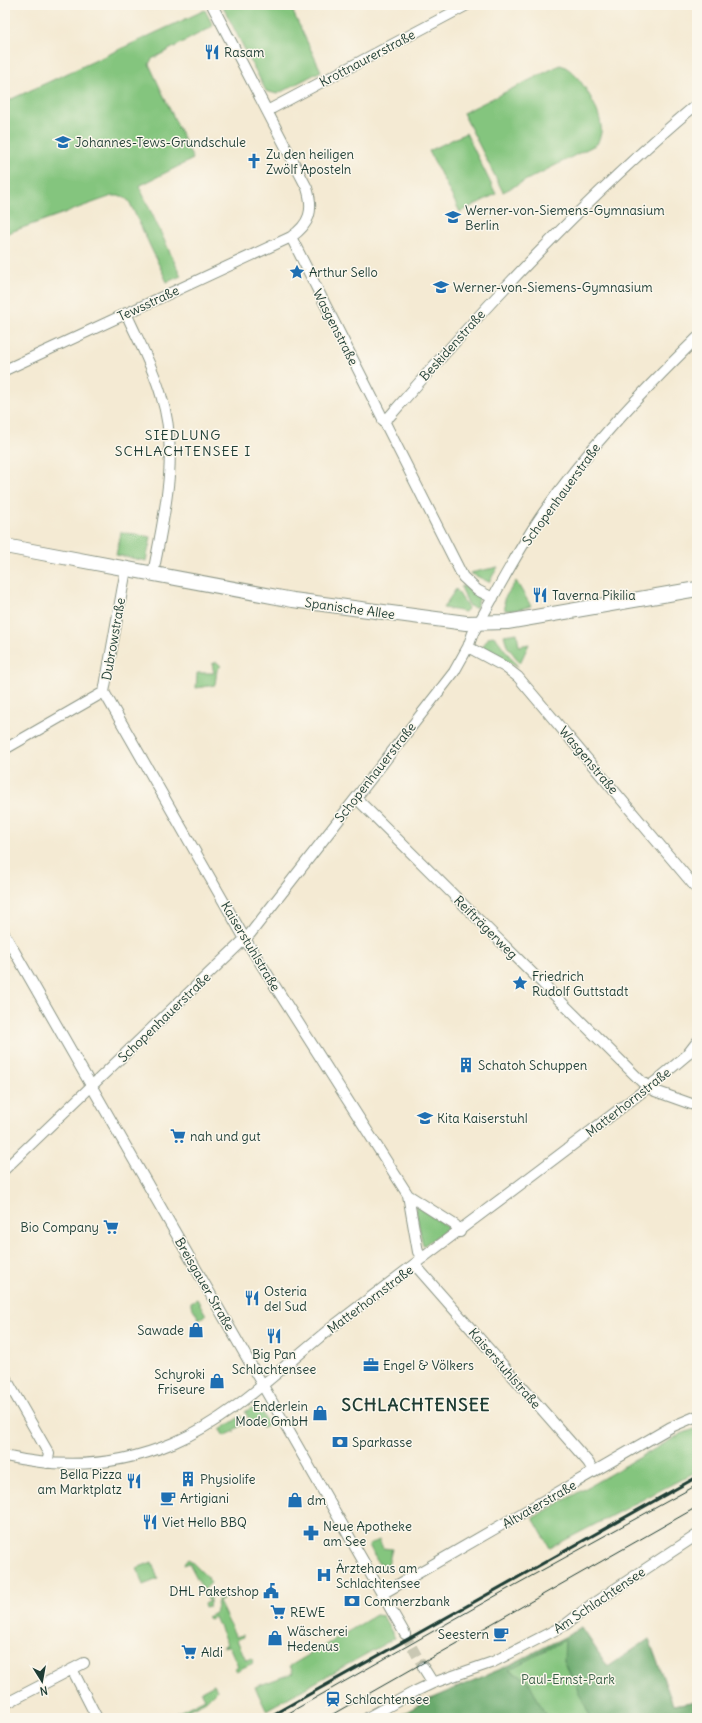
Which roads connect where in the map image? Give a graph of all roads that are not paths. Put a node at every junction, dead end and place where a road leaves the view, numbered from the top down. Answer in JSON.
{"nodes":[{"id":1,"x":212,"y":5,"type":"edge"},
{"id":2,"x":466,"y":5,"type":"edge"},
{"id":3,"x":697,"y":104,"type":"edge"},
{"id":4,"x":267,"y":111,"type":"junction"},
{"id":5,"x":291,"y":236,"type":"junction"},
{"id":6,"x":126,"y":313,"type":"junction"},
{"id":7,"x":697,"y":338,"type":"edge"},
{"id":8,"x":5,"y":370,"type":"edge"},
{"id":9,"x":383,"y":421,"type":"junction"},
{"id":10,"x":5,"y":546,"type":"edge"},
{"id":11,"x":126,"y":569,"type":"junction"},
{"id":12,"x":154,"y":574,"type":"junction"},
{"id":13,"x":697,"y":589,"type":"edge"},
{"id":14,"x":493,"y":598,"type":"junction"},
{"id":15,"x":479,"y":623,"type":"junction"},
{"id":16,"x":468,"y":646,"type":"junction"},
{"id":17,"x":104,"y":692,"type":"junction"},
{"id":18,"x":5,"y":749,"type":"edge"},
{"id":19,"x":356,"y":798,"type":"junction"},
{"id":20,"x":697,"y":889,"type":"edge"},
{"id":21,"x":5,"y":935,"type":"edge"},
{"id":22,"x":245,"y":939,"type":"junction"},
{"id":23,"x":697,"y":1042,"type":"edge"},
{"id":24,"x":92,"y":1086,"type":"junction"},
{"id":25,"x":649,"y":1087,"type":"junction"},
{"id":26,"x":697,"y":1106,"type":"edge"},
{"id":27,"x":5,"y":1169,"type":"edge"},
{"id":28,"x":408,"y":1195,"type":"junction"},
{"id":29,"x":460,"y":1232,"type":"junction"},
{"id":30,"x":423,"y":1258,"type":"junction"},
{"id":31,"x":415,"y":1265,"type":"junction"},
{"id":32,"x":5,"y":1377,"type":"edge"},
{"id":33,"x":263,"y":1384,"type":"junction"},
{"id":34,"x":697,"y":1416,"type":"edge"},
{"id":35,"x":5,"y":1456,"type":"edge"},
{"id":36,"x":47,"y":1463,"type":"junction"},
{"id":37,"x":594,"y":1472,"type":"junction"},
{"id":38,"x":697,"y":1535,"type":"edge"},
{"id":39,"x":382,"y":1594,"type":"junction"},
{"id":40,"x":405,"y":1634,"type":"tunnel mouth"},
{"id":41,"x":84,"y":1664,"type":"dead end"},
{"id":42,"x":423,"y":1666,"type":"tunnel mouth"},
{"id":43,"x":72,"y":1669,"type":"junction"},
{"id":44,"x":433,"y":1683,"type":"junction"},
{"id":45,"x":5,"y":1704,"type":"edge"},
{"id":46,"x":97,"y":1718,"type":"edge"},
{"id":47,"x":367,"y":1718,"type":"edge"}],
"edges":[{"from":1,"to":4,"type":"street"},
{"from":2,"to":4,"type":"street","name":"Krottnaurerstraße"},
{"from":3,"to":9,"type":"street","name":"Beskidenstraße"},
{"from":4,"to":5,"type":"street"},
{"from":5,"to":6,"type":"street","name":"Tewsstraße"},
{"from":5,"to":9,"type":"street","name":"Wasgenstraße"},
{"from":6,"to":8,"type":"street","name":"Tewsstraße"},
{"from":6,"to":12,"type":"street"},
{"from":7,"to":14,"type":"street","name":"Schopenhauerstraße"},
{"from":9,"to":14,"type":"street","name":"Wasgenstraße"},
{"from":10,"to":11,"type":"main road","name":"Spanische Allee"},
{"from":11,"to":12,"type":"main road","name":"Spanische Allee"},
{"from":11,"to":17,"type":"street","name":"Dubrowstraße"},
{"from":12,"to":15,"type":"main road","name":"Spanische Allee"},
{"from":13,"to":15,"type":"main road","name":"Spanische Allee"},
{"from":14,"to":15,"type":"street","name":"Schopenhauerstraße"},
{"from":15,"to":16,"type":"street","name":"Schopenhauerstraße"},
{"from":16,"to":19,"type":"street","name":"Schopenhauerstraße"},
{"from":16,"to":20,"type":"street","name":"Wasgenstraße"},
{"from":17,"to":18,"type":"street","name":"Dubrowstraße"},
{"from":17,"to":22,"type":"street","name":"Kaiserstuhlstraße"},
{"from":19,"to":22,"type":"street","name":"Schopenhauerstraße"},
{"from":19,"to":25,"type":"street","name":"Reifträgerweg"},
{"from":21,"to":24,"type":"street","name":"Breisgauer Straße"},
{"from":22,"to":24,"type":"street","name":"Schopenhauerstraße"},
{"from":22,"to":28,"type":"street","name":"Kaiserstuhlstraße"},
{"from":23,"to":25,"type":"street","name":"Matterhornstraße"},
{"from":24,"to":27,"type":"street","name":"Schopenhauerstraße"},
{"from":24,"to":33,"type":"street","name":"Breisgauer Straße"},
{"from":25,"to":26,"type":"street","name":"Reifträgerweg"},
{"from":25,"to":29,"type":"street","name":"Matterhornstraße"},
{"from":28,"to":29,"type":"street","name":"Kaiserstuhlstraße"},
{"from":28,"to":30,"type":"street","name":"Kaiserstuhlstraße"},
{"from":29,"to":30,"type":"street","name":"Matterhornstraße"},
{"from":30,"to":31,"type":"street","name":"Matterhornstraße"},
{"from":31,"to":33,"type":"street","name":"Matterhornstraße"},
{"from":31,"to":37,"type":"street","name":"Kaiserstuhlstraße"},
{"from":32,"to":36,"type":"street"},
{"from":33,"to":36,"type":"street","name":"Matterhornstraße"},
{"from":33,"to":39,"type":"street","name":"Breisgauer Straße"},
{"from":34,"to":37,"type":"street","name":"Altvaterstraße"},
{"from":35,"to":36,"type":"street","name":"Matterhornstraße"},
{"from":37,"to":39,"type":"street","name":"Altvaterstraße"},
{"from":38,"to":44,"type":"street","name":"Am Schlachtensee"},
{"from":39,"to":40,"type":"street","name":"Breisgauer Straße"},
{"from":41,"to":43,"type":"street"},
{"from":42,"to":44,"type":"street"},
{"from":43,"to":45,"type":"street"},
{"from":43,"to":46,"type":"street"},
{"from":44,"to":47,"type":"street","name":"Am Schlachtensee"}]}
